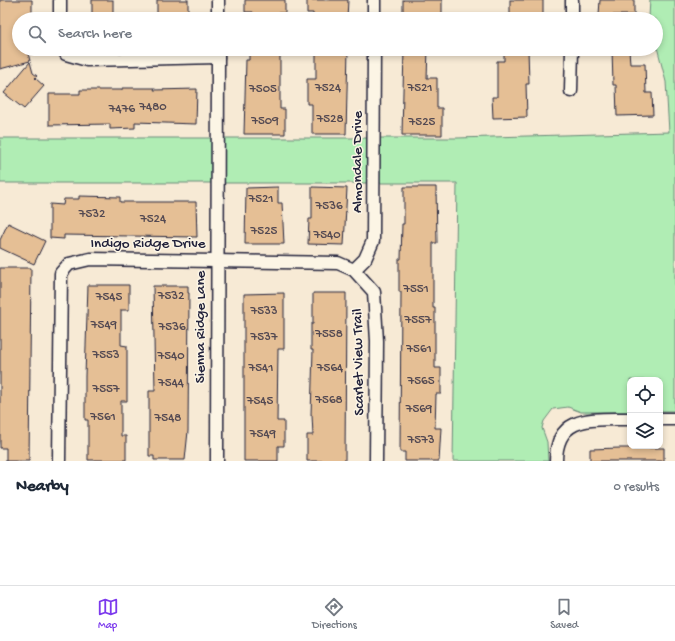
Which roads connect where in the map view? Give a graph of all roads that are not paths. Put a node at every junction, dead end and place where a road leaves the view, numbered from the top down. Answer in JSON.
{"nodes":[{"id":1,"x":60,"y":0,"type":"edge"},
{"id":2,"x":218,"y":0,"type":"edge"},
{"id":3,"x":374,"y":0,"type":"edge"},
{"id":4,"x":572,"y":0,"type":"edge"},
{"id":5,"x":60,"y":12,"type":"edge"},
{"id":6,"x":218,"y":12,"type":"edge"},
{"id":7,"x":374,"y":12,"type":"edge"},
{"id":8,"x":572,"y":12,"type":"edge"},
{"id":9,"x":73,"y":56,"type":"edge"},
{"id":10,"x":162,"y":56,"type":"edge"},
{"id":11,"x":218,"y":56,"type":"edge"},
{"id":12,"x":374,"y":56,"type":"edge"},
{"id":13,"x":572,"y":56,"type":"edge"},
{"id":14,"x":572,"y":91,"type":"dead end"},
{"id":15,"x":217,"y":260,"type":"junction"},
{"id":16,"x":354,"y":270,"type":"junction"},
{"id":17,"x":663,"y":419,"type":"edge"},
{"id":18,"x":675,"y":419,"type":"edge"},
{"id":19,"x":627,"y":420,"type":"edge"},
{"id":20,"x":59,"y":461,"type":"edge"},
{"id":21,"x":217,"y":461,"type":"edge"},
{"id":22,"x":376,"y":461,"type":"edge"},
{"id":23,"x":556,"y":461,"type":"edge"}],
"edges":[{"from":1,"to":5,"type":"street"},
{"from":2,"to":6,"type":"street"},
{"from":3,"to":7,"type":"street"},
{"from":4,"to":8,"type":"street"},
{"from":9,"to":10,"type":"street"},
{"from":11,"to":15,"type":"street","name":"Sienna Ridge Lane"},
{"from":12,"to":16,"type":"street","name":"Almondale Drive"},
{"from":13,"to":14,"type":"street"},
{"from":15,"to":16,"type":"street","name":"Indigo Ridge Drive"},
{"from":15,"to":20,"type":"street","name":"Indigo Ridge Drive"},
{"from":15,"to":21,"type":"street","name":"Sienna Ridge Lane"},
{"from":16,"to":22,"type":"street","name":"Scarlet View Trail"},
{"from":17,"to":18,"type":"street"},
{"from":19,"to":23,"type":"street"}]}
